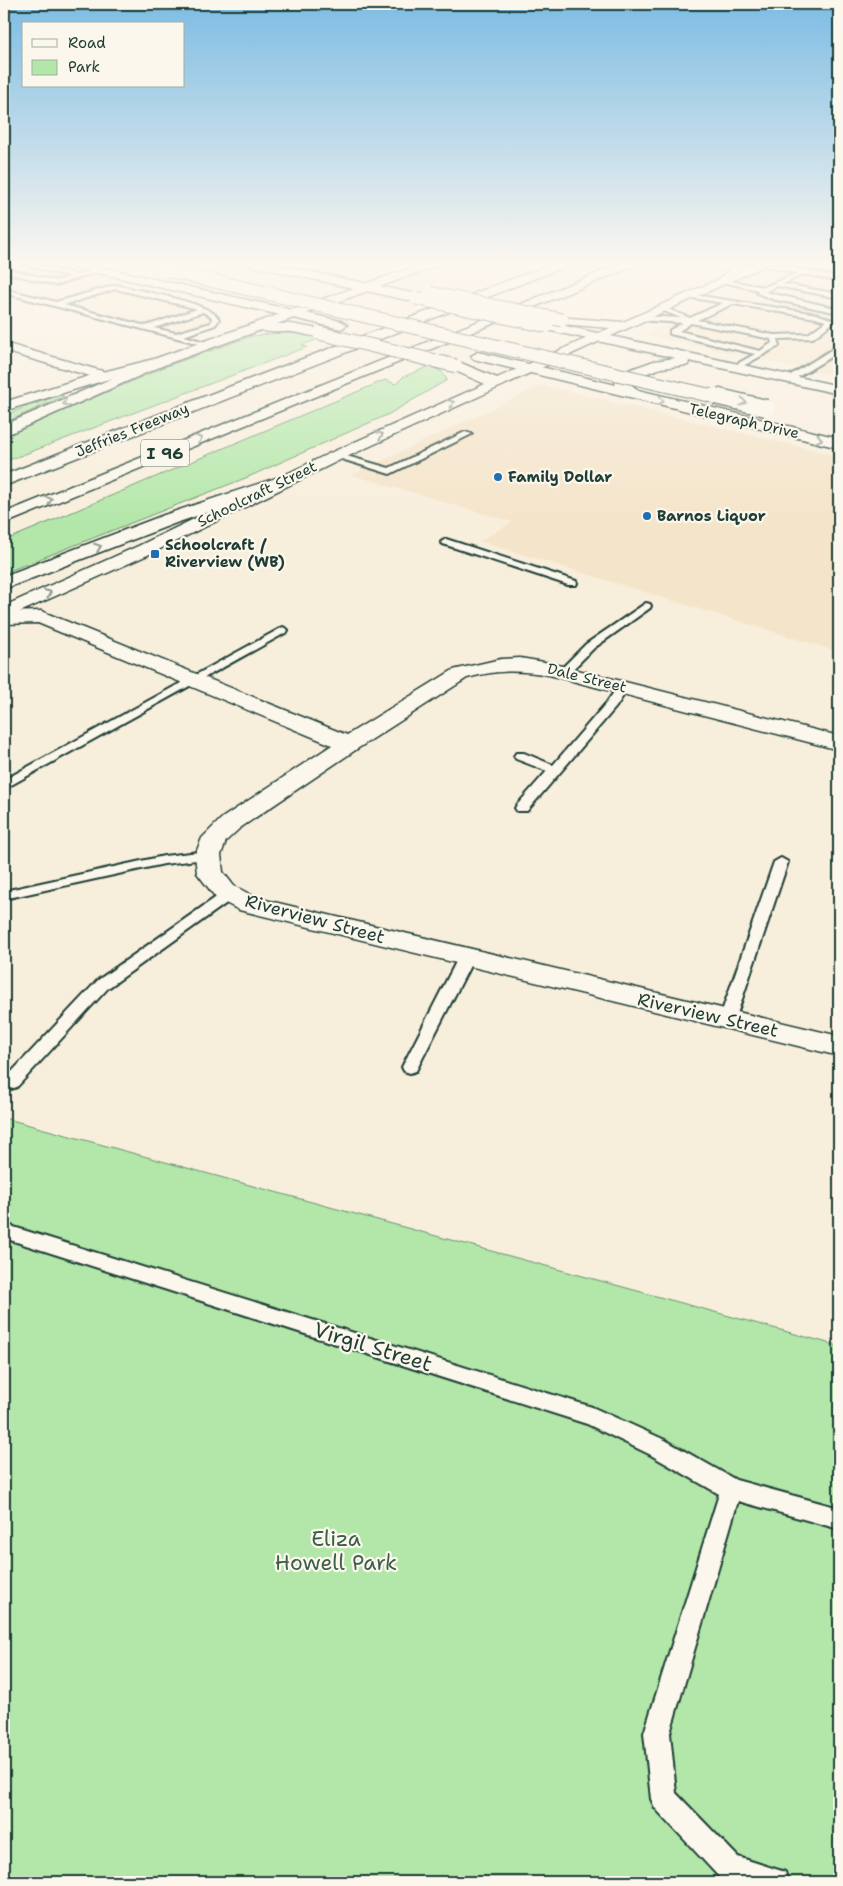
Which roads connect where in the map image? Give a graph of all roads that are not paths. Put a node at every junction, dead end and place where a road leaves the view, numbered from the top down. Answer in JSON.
{"nodes":[{"id":1,"x":14,"y":350,"type":"edge"},
{"id":2,"x":193,"y":350,"type":"edge"},
{"id":3,"x":337,"y":350,"type":"edge"},
{"id":4,"x":390,"y":350,"type":"edge"},
{"id":5,"x":419,"y":350,"type":"edge"},
{"id":6,"x":514,"y":350,"type":"edge"},
{"id":7,"x":569,"y":350,"type":"edge"},
{"id":8,"x":576,"y":350,"type":"edge"},
{"id":9,"x":656,"y":350,"type":"edge"},
{"id":10,"x":748,"y":350,"type":"edge"},
{"id":11,"x":766,"y":350,"type":"edge"},
{"id":12,"x":837,"y":350,"type":"edge"},
{"id":13,"x":761,"y":353,"type":"junction"},
{"id":14,"x":474,"y":355,"type":"dead end"},
{"id":15,"x":597,"y":355,"type":"dead end"},
{"id":16,"x":625,"y":361,"type":"dead end"},
{"id":17,"x":159,"y":362,"type":"junction"},
{"id":18,"x":722,"y":365,"type":"junction"},
{"id":19,"x":529,"y":368,"type":"junction"},
{"id":20,"x":736,"y":368,"type":"junction"},
{"id":21,"x":104,"y":376,"type":"junction"},
{"id":22,"x":691,"y":376,"type":"dead end"},
{"id":23,"x":788,"y":379,"type":"junction"},
{"id":24,"x":496,"y":383,"type":"junction"},
{"id":25,"x":839,"y":390,"type":"edge"},
{"id":26,"x":637,"y":396,"type":"junction"},
{"id":27,"x":4,"y":407,"type":"edge"},
{"id":28,"x":785,"y":412,"type":"dead end"},
{"id":29,"x":4,"y":430,"type":"edge"},
{"id":30,"x":468,"y":434,"type":"dead end"},
{"id":31,"x":839,"y":443,"type":"edge"},
{"id":32,"x":336,"y":456,"type":"junction"},
{"id":33,"x":4,"y":481,"type":"edge"},
{"id":34,"x":282,"y":481,"type":"junction"},
{"id":35,"x":4,"y":519,"type":"edge"},
{"id":36,"x":446,"y":542,"type":"dead end"},
{"id":37,"x":4,"y":583,"type":"edge"},
{"id":38,"x":572,"y":583,"type":"dead end"},
{"id":39,"x":646,"y":606,"type":"dead end"},
{"id":40,"x":4,"y":613,"type":"edge"},
{"id":41,"x":4,"y":618,"type":"edge"},
{"id":42,"x":283,"y":630,"type":"dead end"},
{"id":43,"x":564,"y":672,"type":"junction"},
{"id":44,"x":193,"y":680,"type":"junction"},
{"id":45,"x":623,"y":687,"type":"junction"},
{"id":46,"x":839,"y":743,"type":"edge"},
{"id":47,"x":349,"y":744,"type":"junction"},
{"id":48,"x":520,"y":756,"type":"dead end"},
{"id":49,"x":555,"y":770,"type":"junction"},
{"id":50,"x":4,"y":785,"type":"edge"},
{"id":51,"x":522,"y":808,"type":"dead end"},
{"id":52,"x":208,"y":855,"type":"junction"},
{"id":53,"x":781,"y":862,"type":"dead end"},
{"id":54,"x":230,"y":894,"type":"junction"},
{"id":55,"x":4,"y":895,"type":"edge"},
{"id":56,"x":466,"y":958,"type":"junction"},
{"id":57,"x":727,"y":1020,"type":"junction"},
{"id":58,"x":839,"y":1046,"type":"edge"},
{"id":59,"x":410,"y":1067,"type":"dead end"},
{"id":60,"x":11,"y":1083,"type":"dead end"},
{"id":61,"x":4,"y":1231,"type":"edge"},
{"id":62,"x":731,"y":1490,"type":"junction"},
{"id":63,"x":839,"y":1518,"type":"edge"},
{"id":64,"x":775,"y":1882,"type":"edge"}],
"edges":[{"from":1,"to":21,"type":"main road"},
{"from":2,"to":17,"type":"main road"},
{"from":3,"to":33,"type":"main road","name":"Jeffries Freeway","number":"I 96"},
{"from":4,"to":24,"type":"main road","bridge":true},
{"from":35,"to":5,"type":"main road","name":"Jeffries Freeway","number":"I 96","one_way":true},
{"from":6,"to":28,"type":"main road","one_way":true,"bridge":true},
{"from":7,"to":19,"type":"main road","name":"Schoolcraft Street"},
{"from":8,"to":15,"type":"main road"},
{"from":9,"to":18,"type":"main road"},
{"from":10,"to":13,"type":"lane"},
{"from":11,"to":13,"type":"lane"},
{"from":12,"to":23,"type":"lane"},
{"from":13,"to":20,"type":"lane"},
{"from":14,"to":19,"type":"main road","name":"Telegraph Drive"},
{"from":16,"to":22,"type":"main road"},
{"from":17,"to":21,"type":"main road"},
{"from":17,"to":29,"type":"main road","one_way":true},
{"from":18,"to":20,"type":"main road"},
{"from":18,"to":26,"type":"main road"},
{"from":19,"to":24,"type":"main road","name":"Schoolcraft Street"},
{"from":19,"to":26,"type":"main road","name":"Telegraph Drive"},
{"from":20,"to":23,"type":"main road"},
{"from":21,"to":27,"type":"main road"},
{"from":23,"to":25,"type":"main road"},
{"from":32,"to":24,"type":"main road","name":"Schoolcraft Street","one_way":true},
{"from":26,"to":31,"type":"main road","name":"Telegraph Drive","one_way":true},
{"from":30,"to":32,"type":"lane"},
{"from":32,"to":34,"type":"main road","name":"Schoolcraft Street"},
{"from":37,"to":34,"type":"main road","one_way":true},
{"from":40,"to":34,"type":"main road","name":"Schoolcraft Street","one_way":true},
{"from":36,"to":38,"type":"lane"},
{"from":39,"to":43,"type":"lane"},
{"from":41,"to":44,"type":"main road"},
{"from":42,"to":44,"type":"lane"},
{"from":43,"to":45,"type":"main road","name":"Dale Street"},
{"from":43,"to":47,"type":"main road","name":"Dale Street"},
{"from":44,"to":47,"type":"main road"},
{"from":44,"to":50,"type":"lane"},
{"from":45,"to":46,"type":"main road","name":"Dale Street"},
{"from":45,"to":49,"type":"lane"},
{"from":47,"to":52,"type":"main road"},
{"from":48,"to":49,"type":"lane"},
{"from":49,"to":51,"type":"lane"},
{"from":52,"to":54,"type":"main road","name":"Riverview Street"},
{"from":52,"to":55,"type":"lane"},
{"from":53,"to":57,"type":"lane"},
{"from":54,"to":56,"type":"main road","name":"Riverview Street"},
{"from":54,"to":60,"type":"lane"},
{"from":56,"to":57,"type":"main road","name":"Riverview Street"},
{"from":56,"to":59,"type":"lane"},
{"from":57,"to":58,"type":"main road","name":"Riverview Street"},
{"from":61,"to":62,"type":"lane","name":"Virgil Street"},
{"from":62,"to":63,"type":"lane"},
{"from":62,"to":64,"type":"lane"}]}
